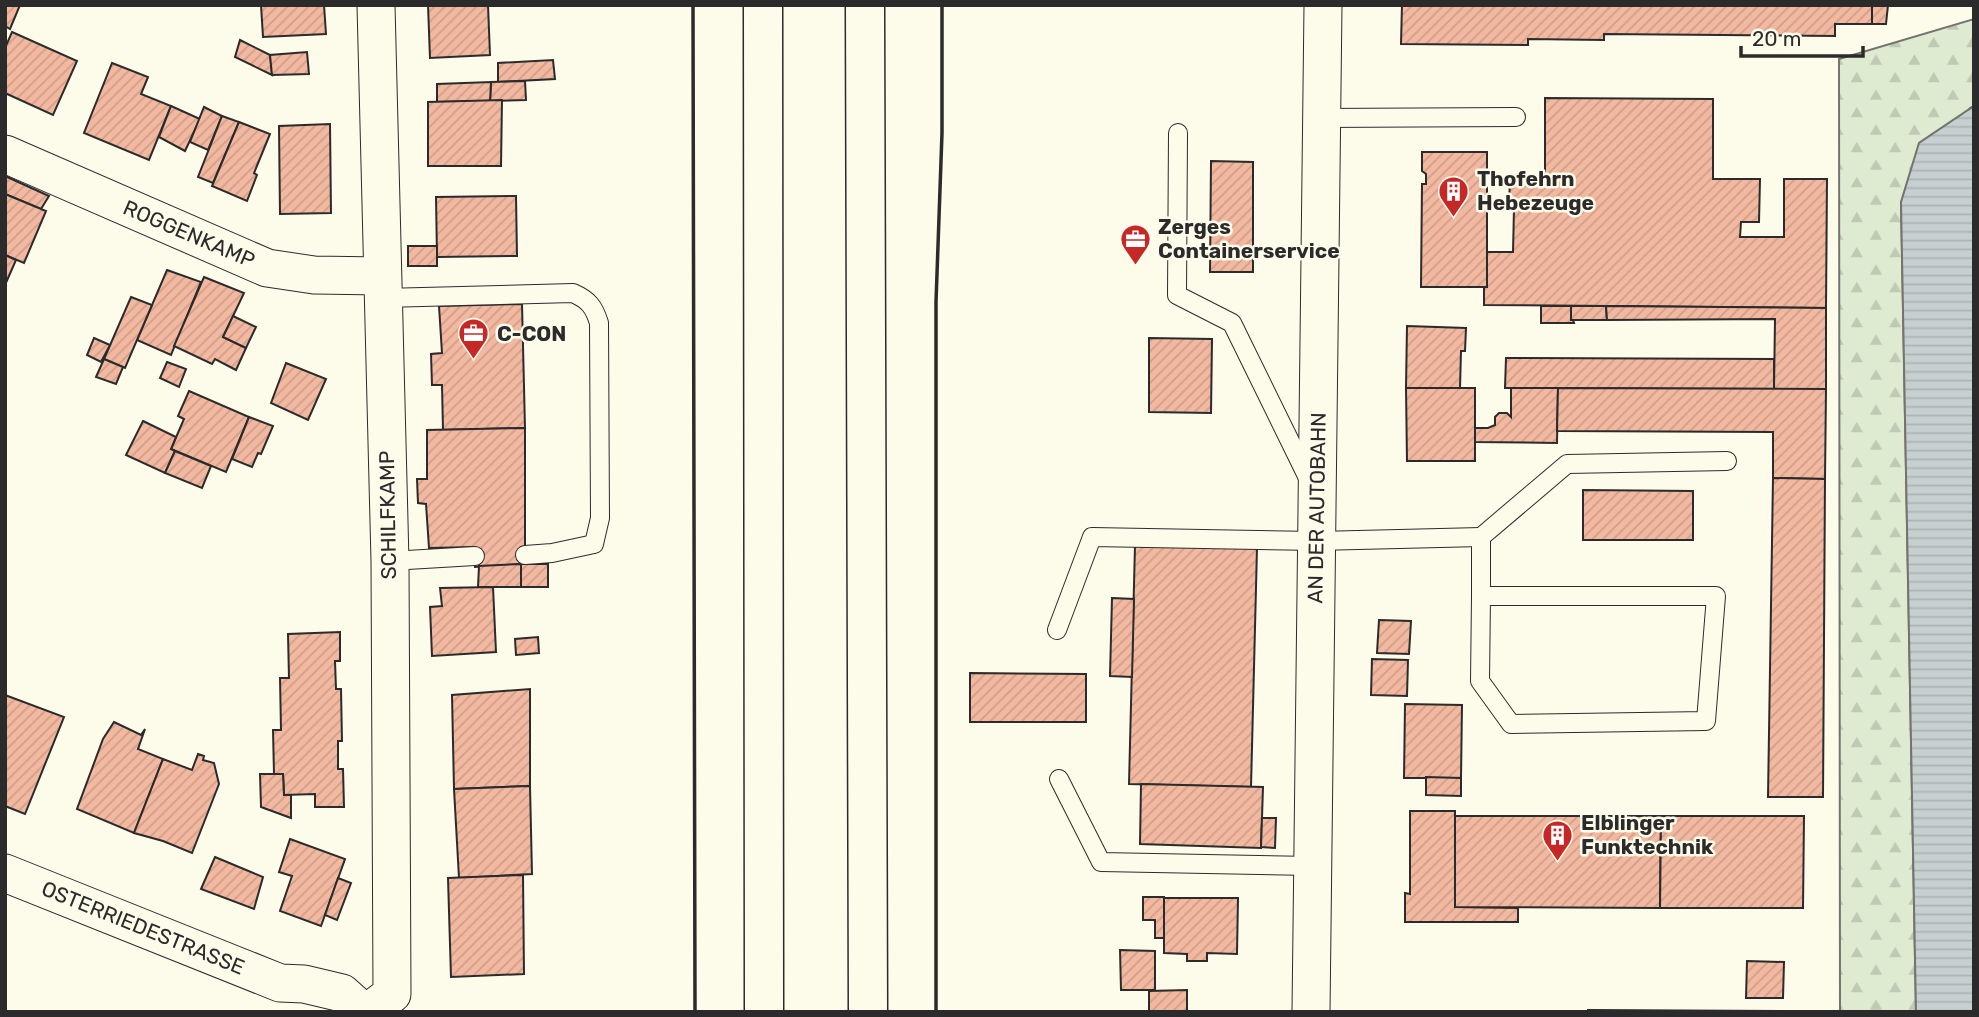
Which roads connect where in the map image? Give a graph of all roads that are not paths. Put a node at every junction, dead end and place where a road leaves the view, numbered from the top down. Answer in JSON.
{"nodes":[{"id":1,"x":376,"y":5,"type":"edge"},
{"id":2,"x":763,"y":5,"type":"edge"},
{"id":3,"x":865,"y":5,"type":"edge"},
{"id":4,"x":1323,"y":5,"type":"edge"},
{"id":5,"x":1517,"y":117,"type":"dead end"},
{"id":6,"x":1321,"y":118,"type":"junction"},
{"id":7,"x":1178,"y":133,"type":"dead end"},
{"id":8,"x":5,"y":155,"type":"edge"},
{"id":9,"x":382,"y":287,"type":"junction"},
{"id":10,"x":1727,"y":461,"type":"dead end"},
{"id":11,"x":1317,"y":496,"type":"junction"},
{"id":12,"x":1481,"y":537,"type":"junction"},
{"id":13,"x":1317,"y":541,"type":"junction"},
{"id":14,"x":525,"y":555,"type":"dead end"},
{"id":15,"x":475,"y":556,"type":"dead end"},
{"id":16,"x":390,"y":561,"type":"junction"},
{"id":17,"x":1481,"y":596,"type":"junction"},
{"id":18,"x":1057,"y":630,"type":"dead end"},
{"id":19,"x":1059,"y":779,"type":"dead end"},
{"id":20,"x":1312,"y":866,"type":"junction"},
{"id":21,"x":5,"y":873,"type":"edge"},
{"id":22,"x":279,"y":997,"type":"edge"},
{"id":23,"x":363,"y":1012,"type":"edge"},
{"id":24,"x":368,"y":1012,"type":"edge"},
{"id":25,"x":764,"y":1012,"type":"edge"},
{"id":26,"x":868,"y":1012,"type":"edge"},
{"id":27,"x":1311,"y":1012,"type":"edge"}],
"edges":[{"from":1,"to":9,"type":"street","name":"SCHILFKAMP"},
{"from":2,"to":25,"type":"highway"},
{"from":3,"to":26,"type":"highway"},
{"from":4,"to":6,"type":"street","name":"AN DER AUTOBAHN"},
{"from":5,"to":6,"type":"lane"},
{"from":6,"to":11,"type":"street","name":"AN DER AUTOBAHN"},
{"from":7,"to":11,"type":"lane"},
{"from":8,"to":9,"type":"street","name":"ROGGENKAMP"},
{"from":9,"to":14,"type":"lane"},
{"from":9,"to":16,"type":"street","name":"SCHILFKAMP"},
{"from":10,"to":12,"type":"lane"},
{"from":11,"to":13,"type":"street","name":"AN DER AUTOBAHN"},
{"from":12,"to":13,"type":"lane"},
{"from":12,"to":17,"type":"lane"},
{"from":13,"to":18,"type":"lane"},
{"from":13,"to":20,"type":"street","name":"AN DER AUTOBAHN"},
{"from":15,"to":16,"type":"lane"},
{"from":16,"to":24,"type":"street","name":"SCHILFKAMP"},
{"from":17,"to":17,"type":"lane"},
{"from":19,"to":20,"type":"lane"},
{"from":20,"to":27,"type":"street","name":"AN DER AUTOBAHN"},
{"from":21,"to":22,"type":"street","name":"OSTERRIEDESTRASSE"},
{"from":22,"to":23,"type":"street","name":"OSTERRIEDESTRASSE"}]}
